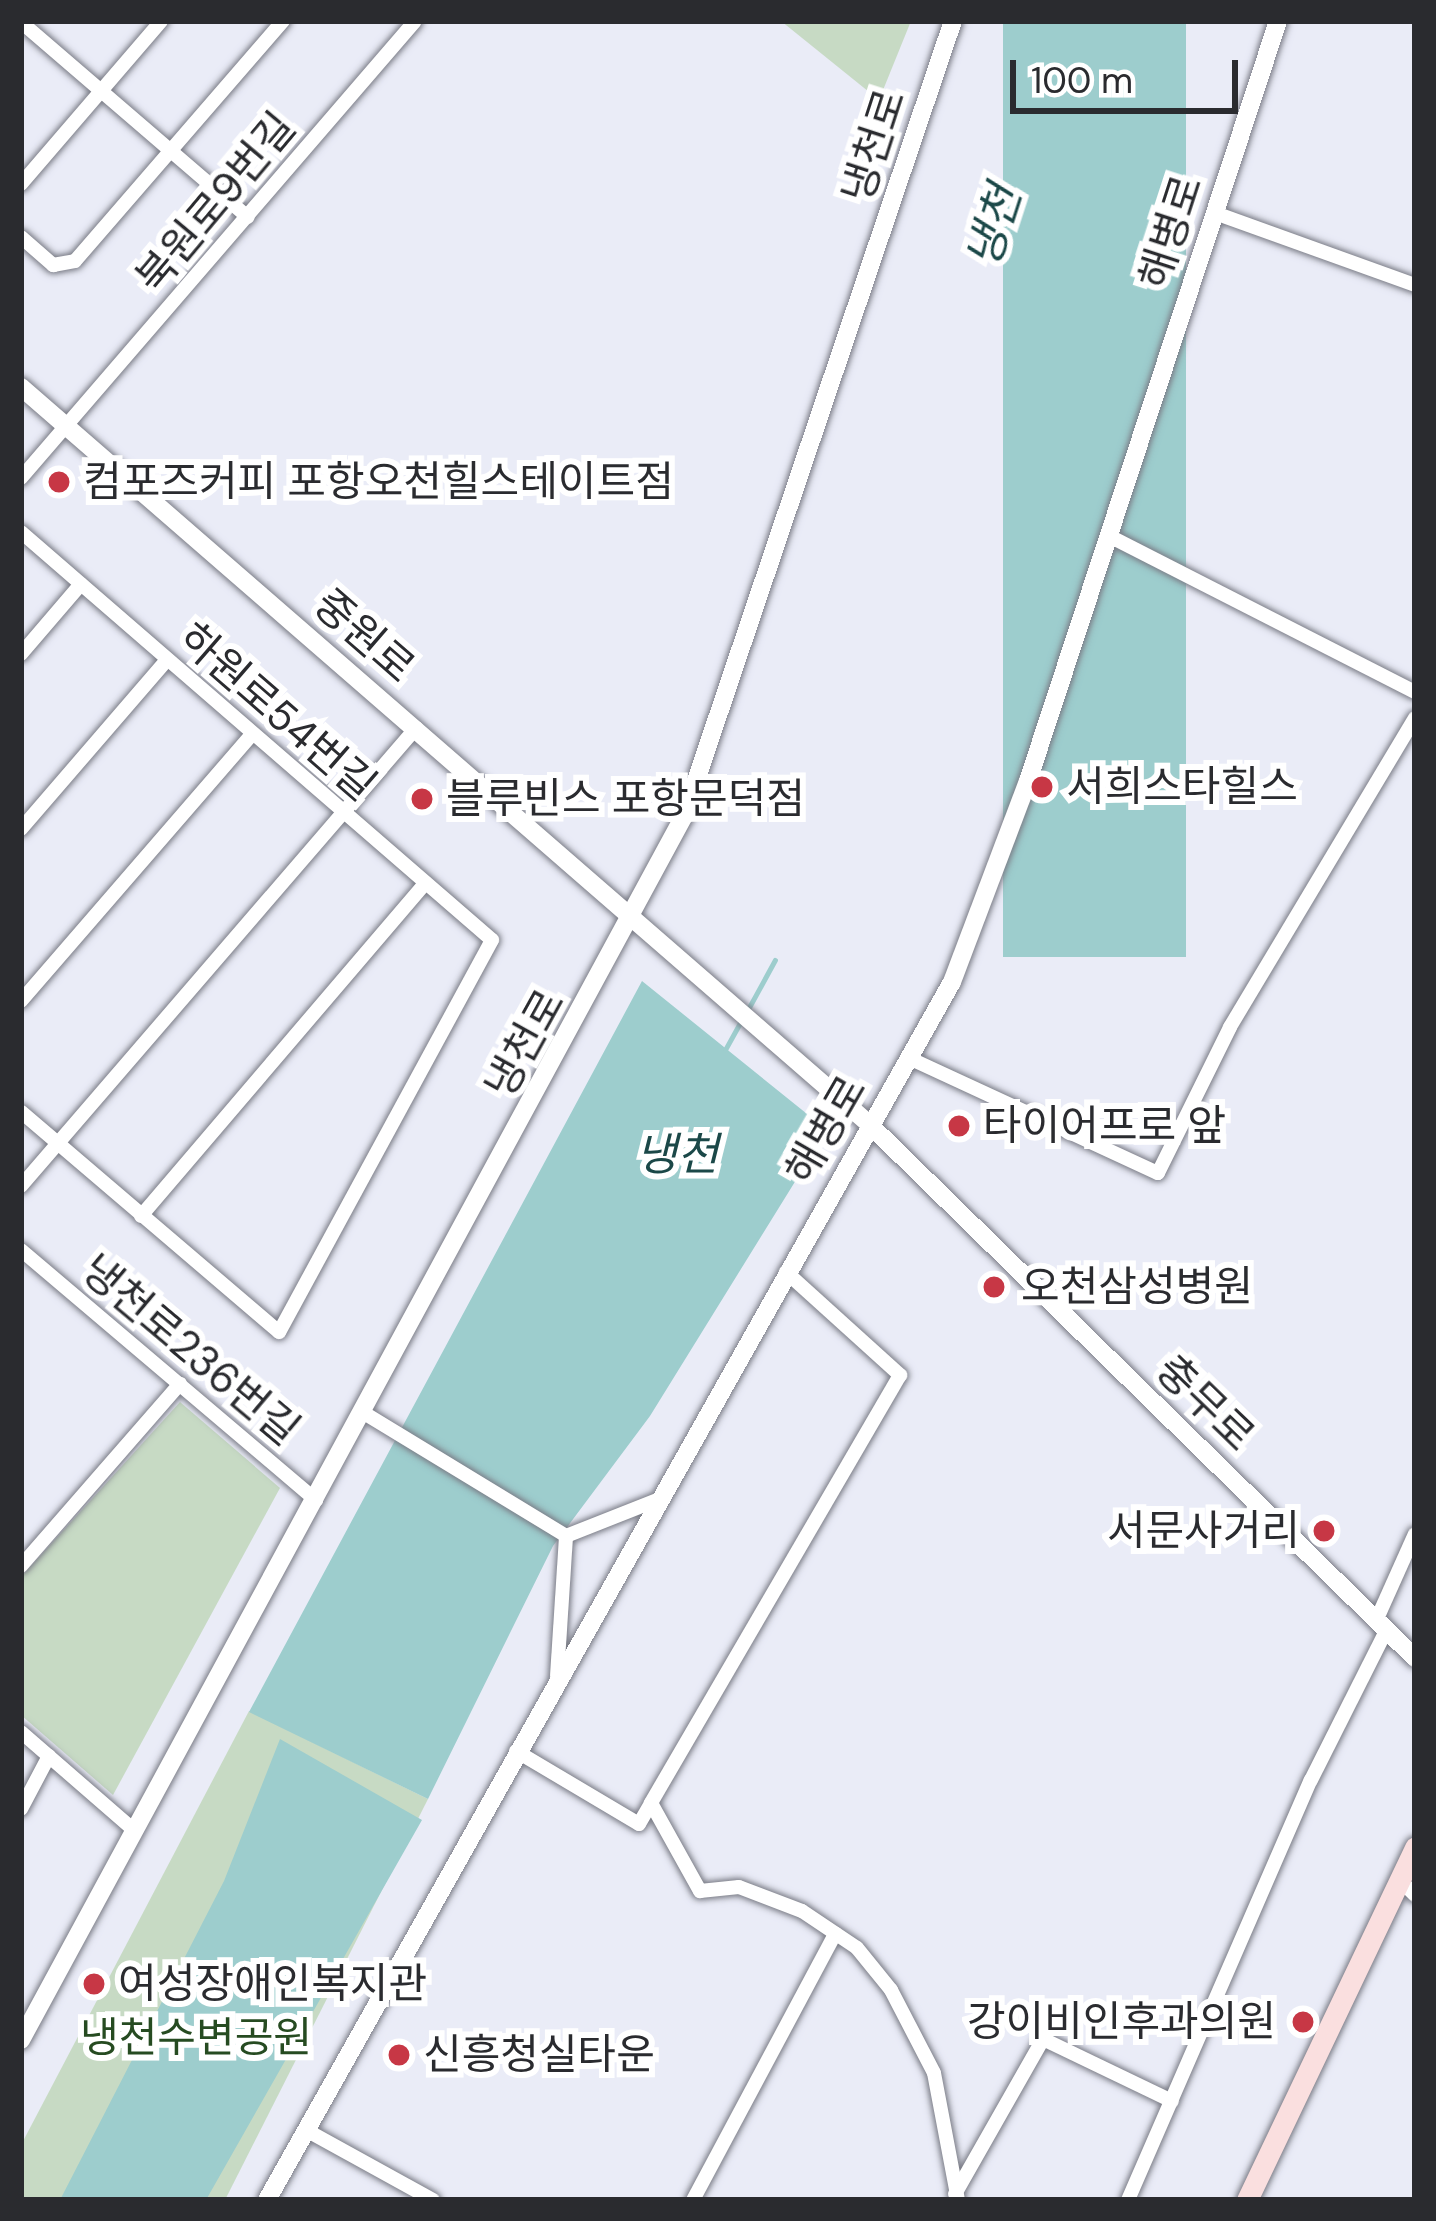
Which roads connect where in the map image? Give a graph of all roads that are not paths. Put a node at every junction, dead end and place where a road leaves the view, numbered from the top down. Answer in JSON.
{"nodes":[{"id":1,"x":161,"y":21,"type":"edge"},
{"id":2,"x":283,"y":21,"type":"edge"},
{"id":3,"x":415,"y":21,"type":"edge"},
{"id":4,"x":952,"y":21,"type":"edge"},
{"id":5,"x":1278,"y":21,"type":"edge"},
{"id":6,"x":21,"y":22,"type":"edge"},
{"id":7,"x":102,"y":91,"type":"junction"},
{"id":8,"x":173,"y":152,"type":"junction"},
{"id":9,"x":21,"y":184,"type":"edge"},
{"id":10,"x":1215,"y":213,"type":"junction"},
{"id":11,"x":248,"y":217,"type":"junction"},
{"id":12,"x":21,"y":237,"type":"edge"},
{"id":13,"x":1415,"y":285,"type":"edge"},
{"id":14,"x":21,"y":387,"type":"edge"},
{"id":15,"x":68,"y":428,"type":"junction"},
{"id":16,"x":21,"y":478,"type":"edge"},
{"id":17,"x":21,"y":532,"type":"edge"},
{"id":18,"x":1109,"y":536,"type":"junction"},
{"id":19,"x":81,"y":584,"type":"junction"},
{"id":20,"x":21,"y":654,"type":"edge"},
{"id":21,"x":167,"y":660,"type":"junction"},
{"id":22,"x":1415,"y":692,"type":"edge"},
{"id":23,"x":1415,"y":718,"type":"edge"},
{"id":24,"x":416,"y":728,"type":"junction"},
{"id":25,"x":252,"y":734,"type":"junction"},
{"id":26,"x":343,"y":813,"type":"junction"},
{"id":27,"x":21,"y":829,"type":"edge"},
{"id":28,"x":425,"y":883,"type":"junction"},
{"id":29,"x":635,"y":916,"type":"junction"},
{"id":30,"x":21,"y":1001,"type":"edge"},
{"id":31,"x":911,"y":1059,"type":"junction"},
{"id":32,"x":842,"y":1100,"type":"joint"},
{"id":33,"x":21,"y":1112,"type":"edge"},
{"id":34,"x":869,"y":1124,"type":"junction"},
{"id":35,"x":58,"y":1144,"type":"junction"},
{"id":36,"x":21,"y":1186,"type":"edge"},
{"id":37,"x":141,"y":1216,"type":"junction"},
{"id":38,"x":21,"y":1250,"type":"edge"},
{"id":39,"x":786,"y":1272,"type":"junction"},
{"id":40,"x":179,"y":1384,"type":"junction"},
{"id":41,"x":364,"y":1413,"type":"junction"},
{"id":42,"x":316,"y":1499,"type":"junction"},
{"id":43,"x":657,"y":1500,"type":"junction"},
{"id":44,"x":1415,"y":1534,"type":"edge"},
{"id":45,"x":565,"y":1535,"type":"junction"},
{"id":46,"x":21,"y":1566,"type":"edge"},
{"id":47,"x":1381,"y":1626,"type":"junction"},
{"id":48,"x":1415,"y":1658,"type":"edge"},
{"id":49,"x":557,"y":1676,"type":"junction"},
{"id":50,"x":21,"y":1732,"type":"edge"},
{"id":51,"x":515,"y":1750,"type":"junction"},
{"id":52,"x":49,"y":1756,"type":"junction"},
{"id":53,"x":651,"y":1803,"type":"junction"},
{"id":54,"x":21,"y":1809,"type":"edge"},
{"id":55,"x":135,"y":1831,"type":"junction"},
{"id":56,"x":1415,"y":1847,"type":"edge"},
{"id":57,"x":1408,"y":1888,"type":"edge"},
{"id":58,"x":835,"y":1934,"type":"junction"},
{"id":59,"x":21,"y":2040,"type":"edge"},
{"id":60,"x":1172,"y":2101,"type":"junction"},
{"id":61,"x":306,"y":2130,"type":"junction"},
{"id":62,"x":956,"y":2197,"type":"edge"},
{"id":63,"x":267,"y":2200,"type":"edge"},
{"id":64,"x":434,"y":2200,"type":"edge"},
{"id":65,"x":693,"y":2200,"type":"edge"},
{"id":66,"x":1128,"y":2200,"type":"edge"},
{"id":67,"x":1247,"y":2200,"type":"edge"}],
"edges":[{"from":1,"to":7,"type":"street"},
{"from":2,"to":8,"type":"street"},
{"from":3,"to":11,"type":"street","name":"북원로9번길"},
{"from":4,"to":29,"type":"main road","name":"냉천로"},
{"from":5,"to":10,"type":"main road","name":"해병로"},
{"from":6,"to":7,"type":"street"},
{"from":7,"to":8,"type":"street"},
{"from":7,"to":9,"type":"street"},
{"from":8,"to":11,"type":"street"},
{"from":8,"to":12,"type":"street"},
{"from":10,"to":13,"type":"street"},
{"from":10,"to":18,"type":"main road","name":"해병로"},
{"from":11,"to":15,"type":"street","name":"북원로9번길"},
{"from":14,"to":15,"type":"main road","name":"중원로"},
{"from":15,"to":16,"type":"street","name":"북원로9번길"},
{"from":15,"to":24,"type":"main road","name":"중원로"},
{"from":17,"to":19,"type":"street","name":"하원로54번길"},
{"from":18,"to":22,"type":"street"},
{"from":18,"to":31,"type":"main road","name":"해병로"},
{"from":19,"to":20,"type":"street"},
{"from":19,"to":21,"type":"street","name":"하원로54번길"},
{"from":21,"to":25,"type":"street","name":"하원로54번길"},
{"from":21,"to":27,"type":"street"},
{"from":23,"to":31,"type":"street"},
{"from":24,"to":26,"type":"street"},
{"from":24,"to":29,"type":"main road","name":"중원로"},
{"from":25,"to":26,"type":"street","name":"하원로54번길"},
{"from":25,"to":30,"type":"street"},
{"from":26,"to":28,"type":"street","name":"하원로54번길"},
{"from":26,"to":35,"type":"street"},
{"from":28,"to":37,"type":"street"},
{"from":28,"to":37,"type":"street","name":"하원로54번길"},
{"from":29,"to":32,"type":"main road","name":"중원로"},
{"from":29,"to":41,"type":"main road","name":"냉천로"},
{"from":31,"to":34,"type":"main road","name":"해병로"},
{"from":32,"to":34,"type":"main road","name":"충무로"},
{"from":33,"to":35,"type":"street"},
{"from":34,"to":39,"type":"main road","name":"해병로"},
{"from":34,"to":47,"type":"main road","name":"충무로"},
{"from":35,"to":36,"type":"street"},
{"from":35,"to":37,"type":"street"},
{"from":38,"to":40,"type":"street","name":"냉천로236번길"},
{"from":39,"to":43,"type":"main road","name":"해병로"},
{"from":39,"to":53,"type":"street"},
{"from":40,"to":42,"type":"street","name":"냉천로236번길"},
{"from":40,"to":46,"type":"street"},
{"from":41,"to":42,"type":"main road","name":"냉천로"},
{"from":41,"to":45,"type":"street"},
{"from":42,"to":55,"type":"main road","name":"냉천로"},
{"from":43,"to":45,"type":"street"},
{"from":43,"to":49,"type":"main road","name":"해병로"},
{"from":44,"to":47,"type":"street"},
{"from":45,"to":49,"type":"street"},
{"from":47,"to":48,"type":"main road","name":"충무로"},
{"from":47,"to":60,"type":"street"},
{"from":49,"to":51,"type":"main road","name":"해병로"},
{"from":50,"to":52,"type":"street"},
{"from":51,"to":53,"type":"street"},
{"from":51,"to":61,"type":"main road","name":"해병로"},
{"from":52,"to":54,"type":"street"},
{"from":52,"to":55,"type":"street"},
{"from":53,"to":58,"type":"street"},
{"from":55,"to":59,"type":"main road","name":"냉천로"},
{"from":56,"to":57,"type":"main road"},
{"from":57,"to":67,"type":"main road"},
{"from":58,"to":62,"type":"street"},
{"from":58,"to":65,"type":"street"},
{"from":60,"to":62,"type":"street"},
{"from":60,"to":66,"type":"street"},
{"from":61,"to":63,"type":"main road","name":"해병로"},
{"from":61,"to":64,"type":"street"}]}
